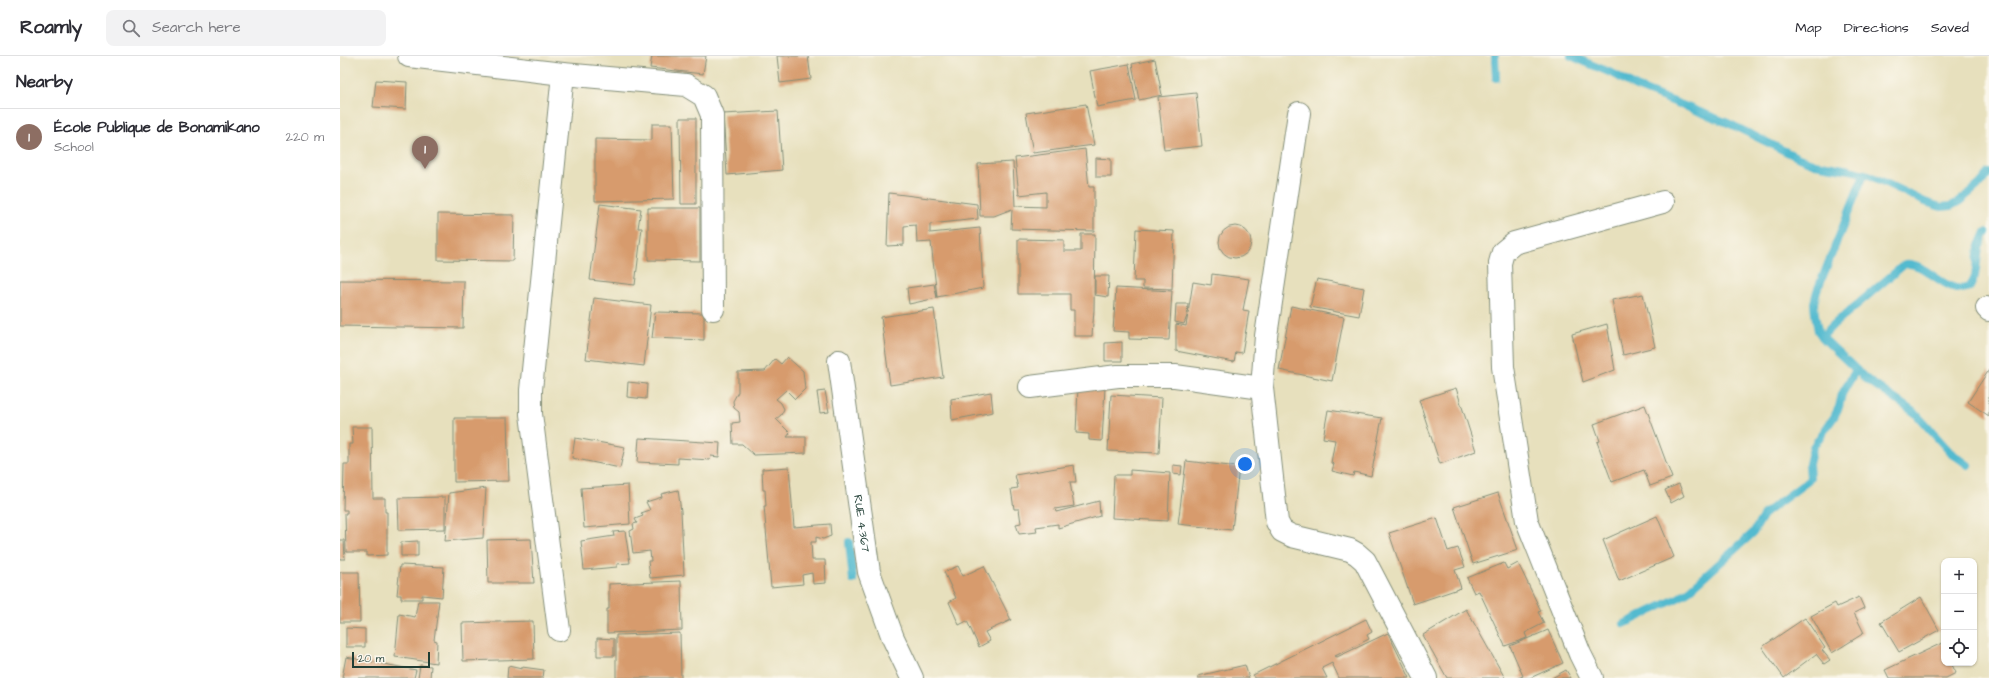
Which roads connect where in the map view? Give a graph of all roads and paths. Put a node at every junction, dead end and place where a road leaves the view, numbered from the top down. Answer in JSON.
{"nodes":[{"id":1,"x":409,"y":56,"type":"edge"},
{"id":2,"x":563,"y":74,"type":"junction"},
{"id":3,"x":1299,"y":113,"type":"dead end"},
{"id":4,"x":1663,"y":202,"type":"dead end"},
{"id":5,"x":713,"y":309,"type":"dead end"},
{"id":6,"x":839,"y":361,"type":"dead end"},
{"id":7,"x":1030,"y":387,"type":"dead end"},
{"id":8,"x":1262,"y":388,"type":"junction"},
{"id":9,"x":559,"y":630,"type":"dead end"},
{"id":10,"x":912,"y":678,"type":"edge"},
{"id":11,"x":1426,"y":678,"type":"edge"},
{"id":12,"x":1592,"y":678,"type":"edge"}],
"edges":[{"from":1,"to":2,"type":"street"},
{"from":2,"to":5,"type":"street"},
{"from":2,"to":9,"type":"street"},
{"from":3,"to":8,"type":"street"},
{"from":4,"to":12,"type":"street"},
{"from":6,"to":10,"type":"street","name":"RUE 4.367"},
{"from":7,"to":8,"type":"street"},
{"from":8,"to":11,"type":"street"}]}
